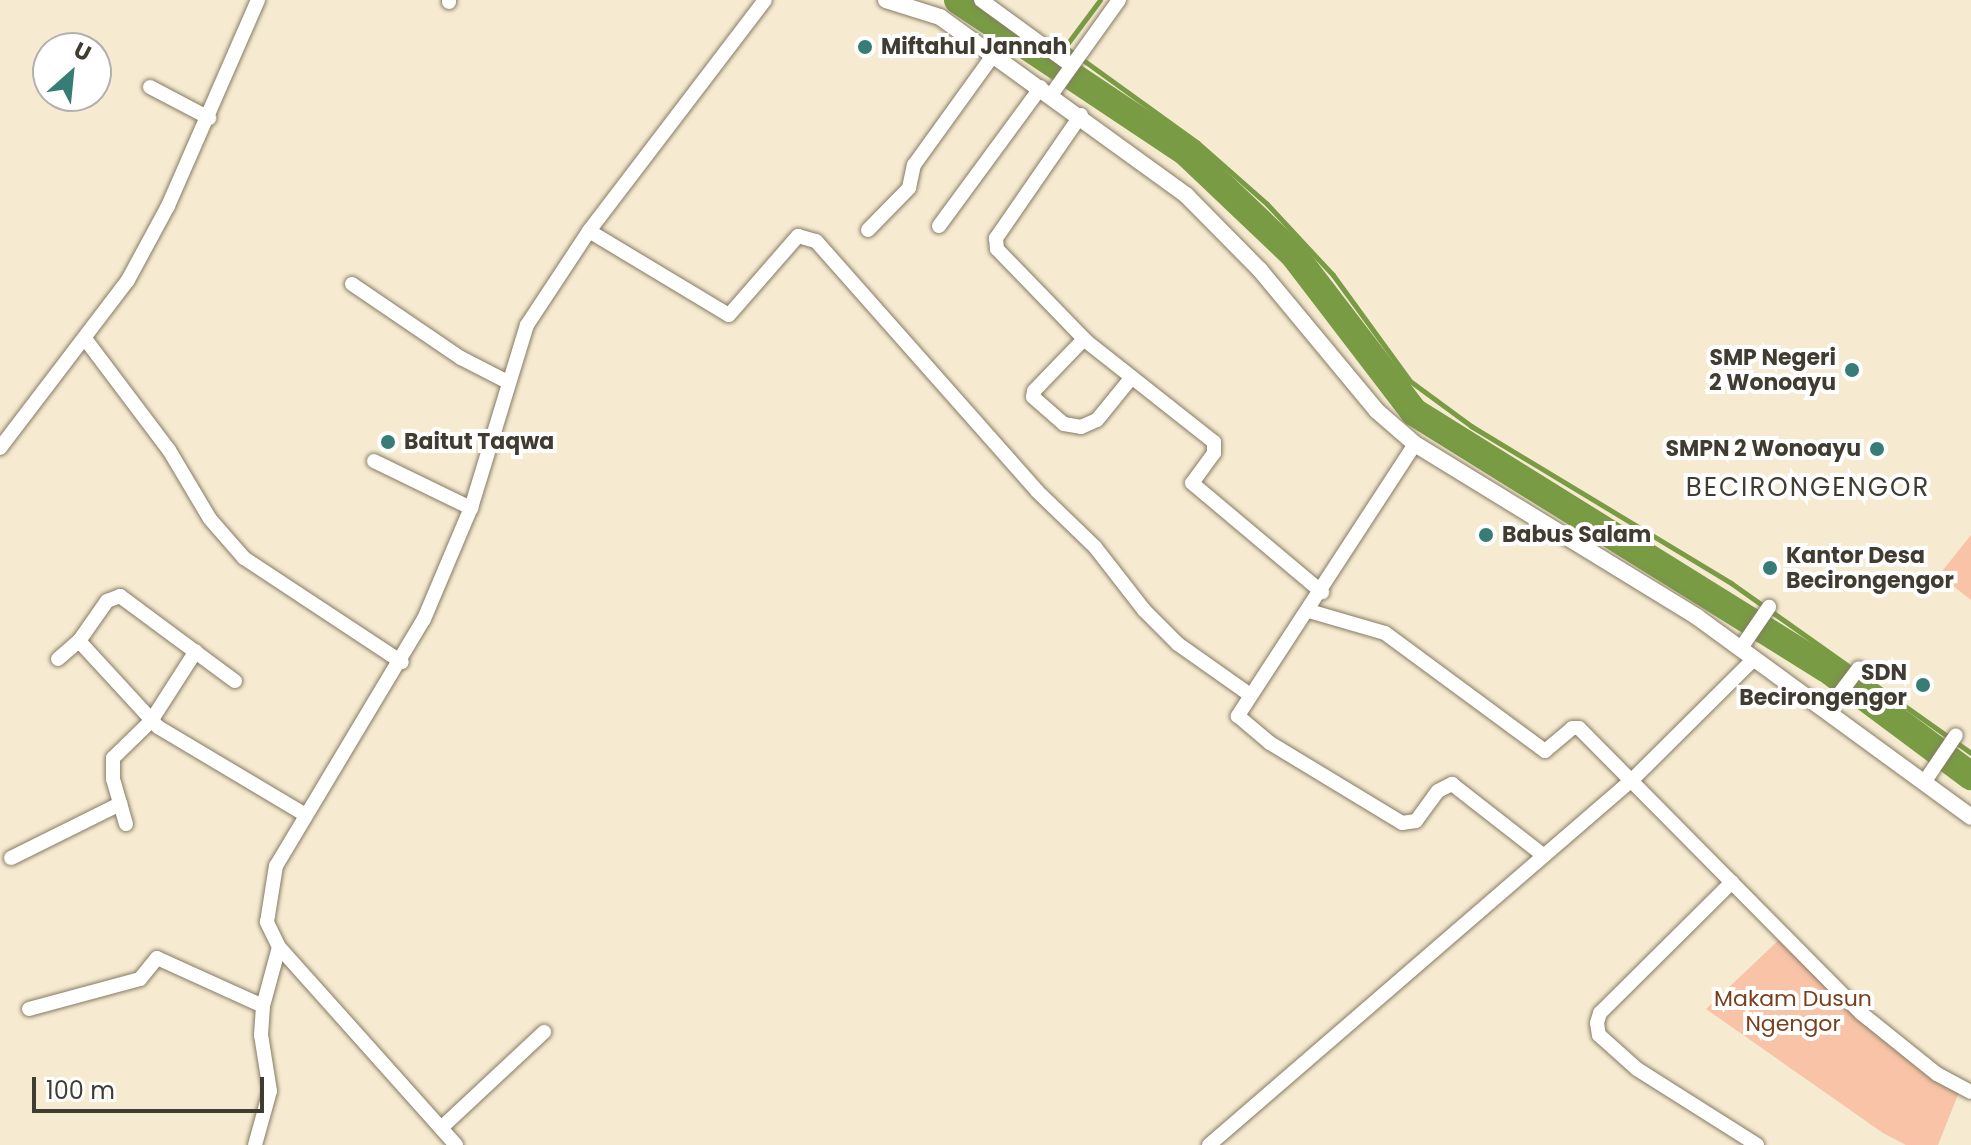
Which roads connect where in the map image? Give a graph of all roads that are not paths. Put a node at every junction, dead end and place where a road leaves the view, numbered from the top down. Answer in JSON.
{"nodes":[{"id":1,"x":258,"y":0,"type":"edge"},
{"id":2,"x":765,"y":0,"type":"edge"},
{"id":3,"x":886,"y":0,"type":"edge"},
{"id":4,"x":981,"y":0,"type":"edge"},
{"id":5,"x":1119,"y":0,"type":"edge"},
{"id":6,"x":994,"y":54,"type":"junction"},
{"id":7,"x":1075,"y":62,"type":"junction"},
{"id":8,"x":150,"y":87,"type":"dead end"},
{"id":9,"x":1050,"y":90,"type":"junction"},
{"id":10,"x":1081,"y":115,"type":"junction"},
{"id":11,"x":209,"y":118,"type":"junction"},
{"id":12,"x":939,"y":226,"type":"dead end"},
{"id":13,"x":868,"y":230,"type":"dead end"},
{"id":14,"x":589,"y":231,"type":"junction"},
{"id":15,"x":352,"y":284,"type":"dead end"},
{"id":16,"x":1084,"y":339,"type":"junction"},
{"id":17,"x":93,"y":346,"type":"junction"},
{"id":18,"x":1132,"y":377,"type":"junction"},
{"id":19,"x":508,"y":382,"type":"junction"},
{"id":20,"x":1415,"y":444,"type":"junction"},
{"id":21,"x":0,"y":448,"type":"edge"},
{"id":22,"x":374,"y":461,"type":"dead end"},
{"id":23,"x":471,"y":508,"type":"junction"},
{"id":24,"x":1322,"y":592,"type":"junction"},
{"id":25,"x":1309,"y":611,"type":"junction"},
{"id":26,"x":1765,"y":613,"type":"dead end"},
{"id":27,"x":79,"y":641,"type":"junction"},
{"id":28,"x":1745,"y":641,"type":"junction"},
{"id":29,"x":196,"y":651,"type":"junction"},
{"id":30,"x":1755,"y":658,"type":"junction"},
{"id":31,"x":58,"y":659,"type":"dead end"},
{"id":32,"x":402,"y":662,"type":"junction"},
{"id":33,"x":1854,"y":675,"type":"dead end"},
{"id":34,"x":235,"y":681,"type":"dead end"},
{"id":35,"x":1249,"y":694,"type":"junction"},
{"id":36,"x":1828,"y":709,"type":"junction"},
{"id":37,"x":151,"y":721,"type":"junction"},
{"id":38,"x":1950,"y":743,"type":"dead end"},
{"id":39,"x":1930,"y":774,"type":"junction"},
{"id":40,"x":1634,"y":778,"type":"junction"},
{"id":41,"x":120,"y":804,"type":"junction"},
{"id":42,"x":304,"y":814,"type":"junction"},
{"id":43,"x":1971,"y":817,"type":"edge"},
{"id":44,"x":126,"y":824,"type":"dead end"},
{"id":45,"x":1543,"y":855,"type":"junction"},
{"id":46,"x":11,"y":858,"type":"dead end"},
{"id":47,"x":1732,"y":882,"type":"junction"},
{"id":48,"x":279,"y":947,"type":"junction"},
{"id":49,"x":263,"y":1006,"type":"junction"},
{"id":50,"x":29,"y":1009,"type":"dead end"},
{"id":51,"x":544,"y":1032,"type":"dead end"},
{"id":52,"x":1971,"y":1092,"type":"edge"},
{"id":53,"x":441,"y":1128,"type":"junction"},
{"id":54,"x":255,"y":1145,"type":"edge"},
{"id":55,"x":456,"y":1145,"type":"edge"},
{"id":56,"x":1209,"y":1145,"type":"edge"},
{"id":57,"x":1757,"y":1145,"type":"edge"}],
"edges":[{"from":1,"to":11,"type":"street"},
{"from":2,"to":14,"type":"street"},
{"from":3,"to":6,"type":"street"},
{"from":4,"to":7,"type":"street"},
{"from":5,"to":7,"type":"street"},
{"from":6,"to":9,"type":"street"},
{"from":6,"to":13,"type":"street"},
{"from":7,"to":9,"type":"street"},
{"from":8,"to":11,"type":"street"},
{"from":9,"to":10,"type":"street"},
{"from":9,"to":12,"type":"street"},
{"from":10,"to":16,"type":"street"},
{"from":10,"to":20,"type":"street"},
{"from":11,"to":17,"type":"street"},
{"from":14,"to":19,"type":"street"},
{"from":14,"to":35,"type":"street"},
{"from":15,"to":19,"type":"street"},
{"from":16,"to":18,"type":"street"},
{"from":16,"to":18,"type":"street"},
{"from":17,"to":21,"type":"street"},
{"from":17,"to":32,"type":"street"},
{"from":18,"to":24,"type":"street"},
{"from":19,"to":23,"type":"street"},
{"from":20,"to":24,"type":"street"},
{"from":20,"to":28,"type":"street"},
{"from":22,"to":23,"type":"street"},
{"from":23,"to":32,"type":"street"},
{"from":24,"to":25,"type":"street"},
{"from":25,"to":35,"type":"street"},
{"from":25,"to":40,"type":"street"},
{"from":26,"to":28,"type":"street"},
{"from":27,"to":29,"type":"street"},
{"from":27,"to":31,"type":"street"},
{"from":27,"to":37,"type":"street"},
{"from":28,"to":30,"type":"street"},
{"from":29,"to":34,"type":"street"},
{"from":29,"to":37,"type":"street"},
{"from":30,"to":36,"type":"street"},
{"from":30,"to":40,"type":"street"},
{"from":32,"to":42,"type":"street"},
{"from":33,"to":36,"type":"street"},
{"from":35,"to":45,"type":"street"},
{"from":36,"to":39,"type":"street"},
{"from":37,"to":41,"type":"street"},
{"from":37,"to":42,"type":"street"},
{"from":38,"to":39,"type":"street"},
{"from":39,"to":43,"type":"street"},
{"from":40,"to":45,"type":"street"},
{"from":40,"to":47,"type":"street"},
{"from":41,"to":44,"type":"street"},
{"from":41,"to":46,"type":"street"},
{"from":42,"to":48,"type":"street"},
{"from":45,"to":56,"type":"street"},
{"from":47,"to":52,"type":"street"},
{"from":47,"to":57,"type":"street"},
{"from":48,"to":49,"type":"street"},
{"from":48,"to":53,"type":"street"},
{"from":49,"to":50,"type":"street"},
{"from":49,"to":54,"type":"street"},
{"from":51,"to":53,"type":"street"},
{"from":53,"to":55,"type":"street"}]}
